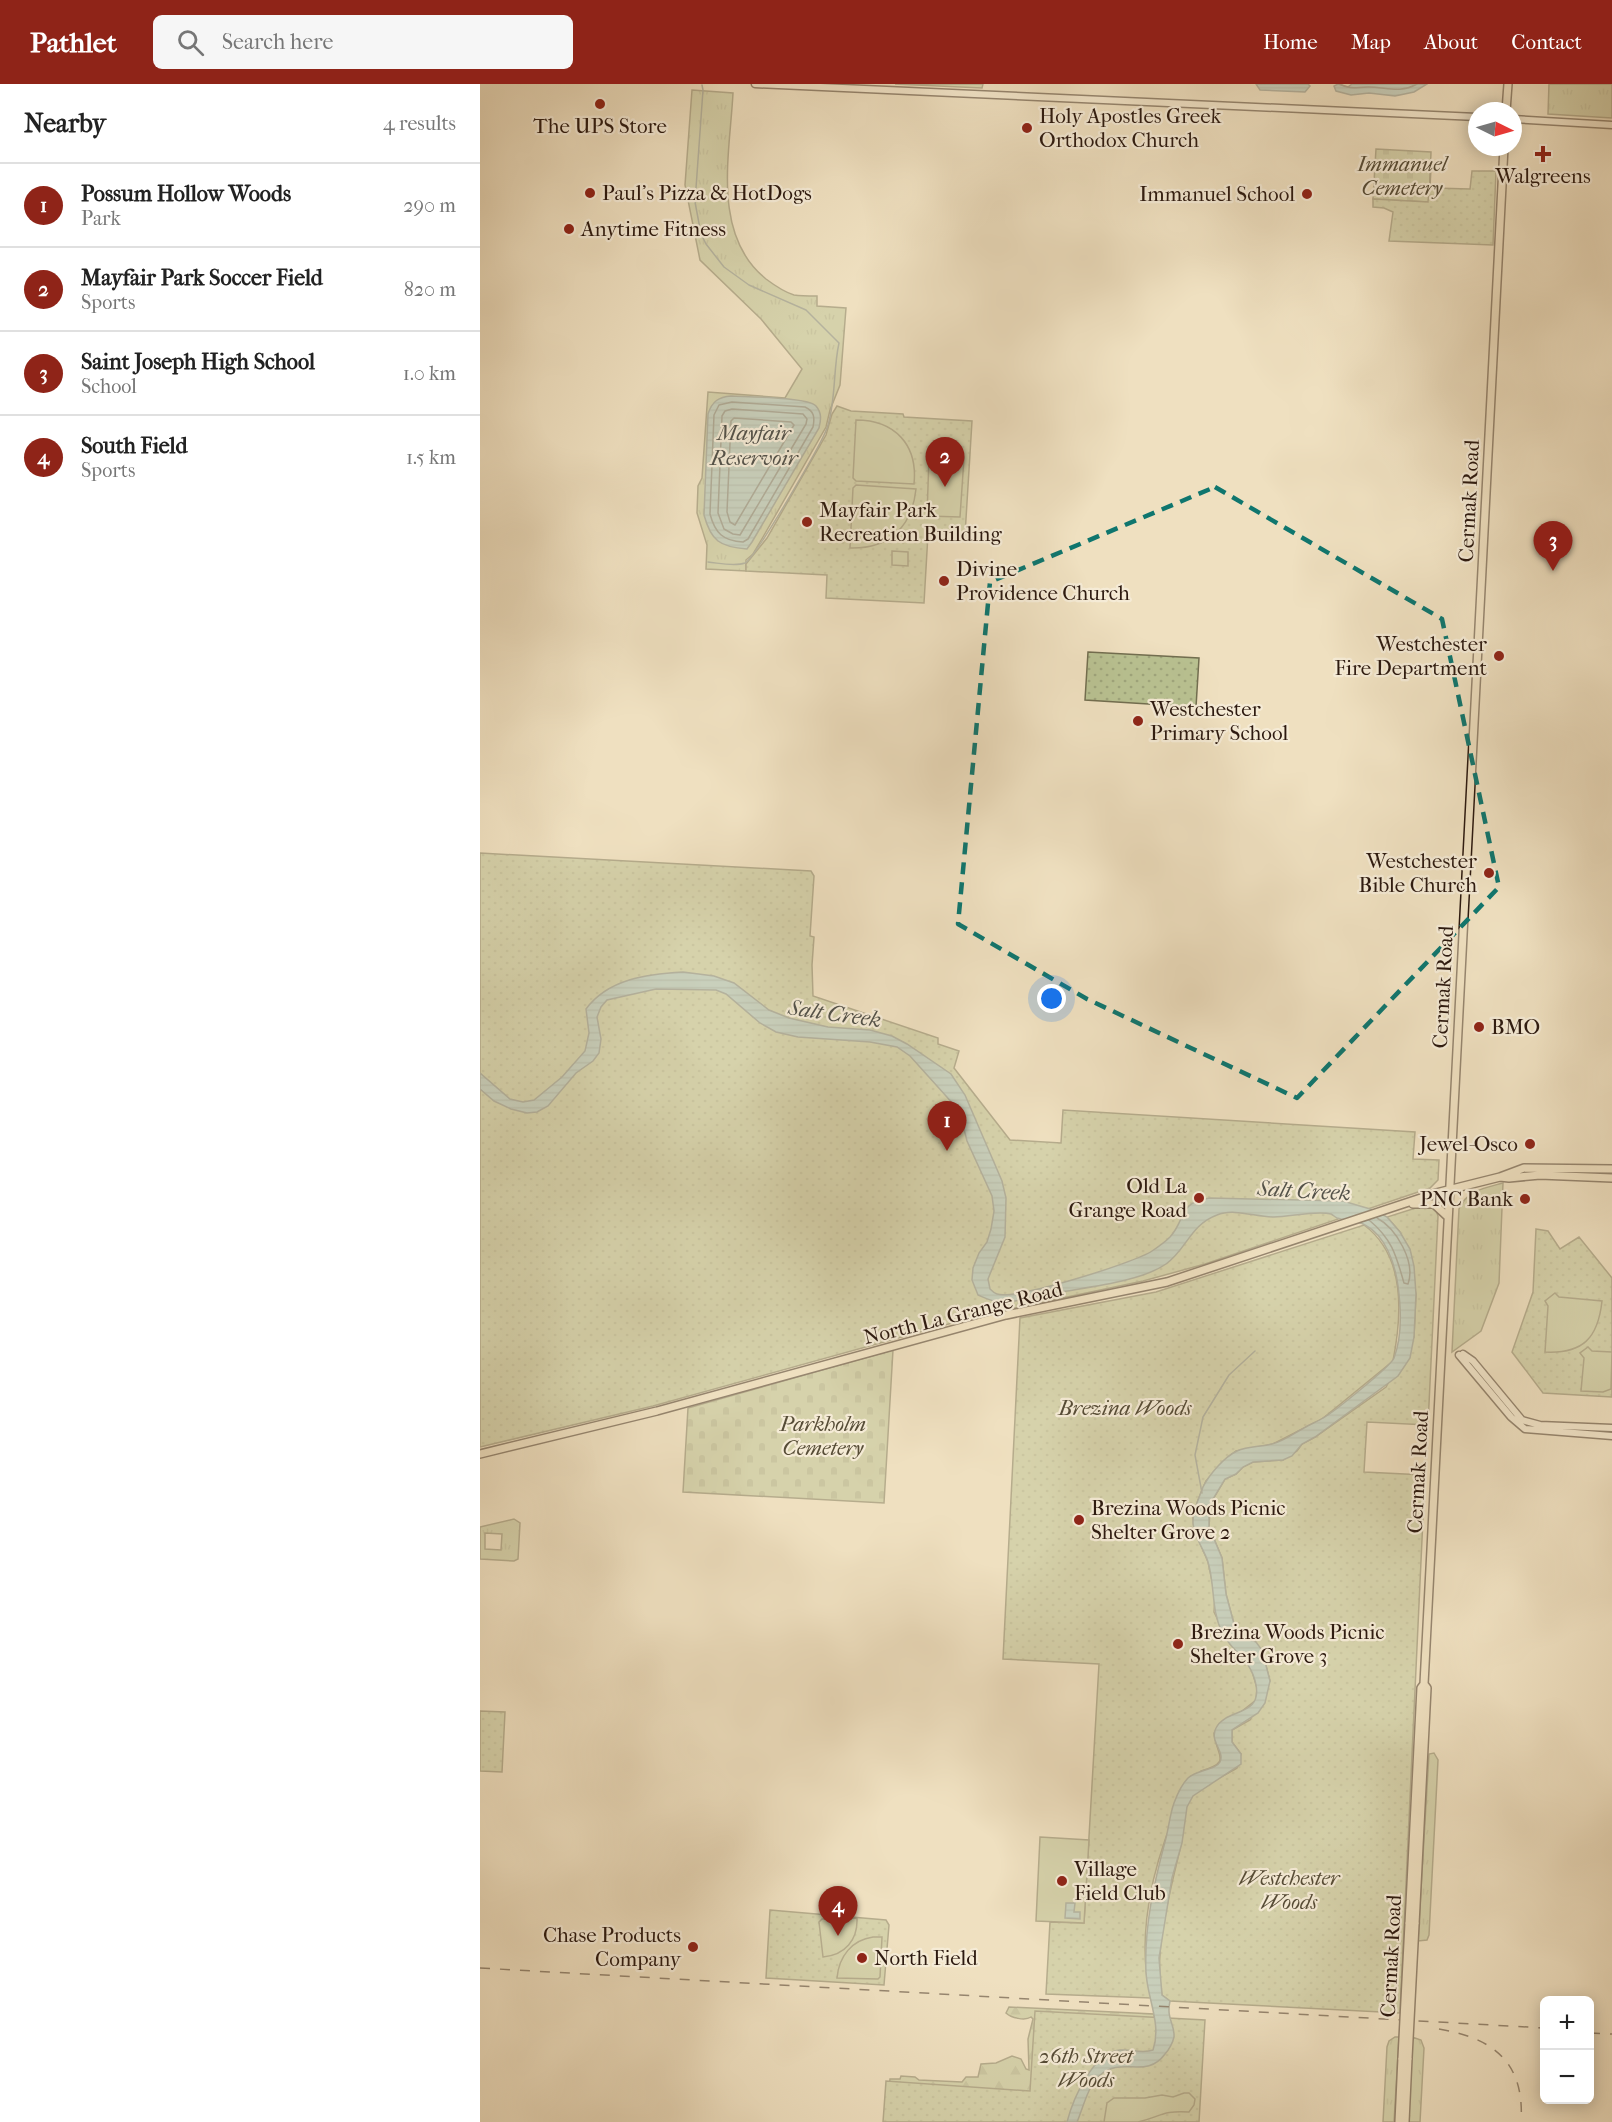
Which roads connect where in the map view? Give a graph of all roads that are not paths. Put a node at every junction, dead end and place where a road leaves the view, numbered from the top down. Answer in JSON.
{"nodes":[{"id":1,"x":755,"y":84,"type":"edge"},
{"id":2,"x":1508,"y":84,"type":"edge"},
{"id":3,"x":1507,"y":102,"type":"edge"},
{"id":4,"x":1468,"y":117,"type":"edge"},
{"id":5,"x":1522,"y":119,"type":"edge"},
{"id":6,"x":1612,"y":124,"type":"edge"},
{"id":7,"x":1504,"y":156,"type":"edge"},
{"id":8,"x":1612,"y":1169,"type":"edge"},
{"id":9,"x":1500,"y":1177,"type":"junction"},
{"id":10,"x":1612,"y":1178,"type":"edge"},
{"id":11,"x":1449,"y":1190,"type":"junction"},
{"id":12,"x":1396,"y":1206,"type":"junction"},
{"id":13,"x":1448,"y":1217,"type":"junction"},
{"id":14,"x":1612,"y":1428,"type":"edge"},
{"id":15,"x":1612,"y":1436,"type":"edge"},
{"id":16,"x":480,"y":1454,"type":"edge"},
{"id":17,"x":1405,"y":2058,"type":"junction"},
{"id":18,"x":1399,"y":2122,"type":"edge"},
{"id":19,"x":1405,"y":2122,"type":"edge"}],
"edges":[{"from":1,"to":4,"type":"main road"},
{"from":2,"to":3,"type":"main road"},
{"from":5,"to":6,"type":"main road"},
{"from":7,"to":11,"type":"main road","name":"Cermak Road"},
{"from":8,"to":9,"type":"main road"},
{"from":9,"to":10,"type":"main road"},
{"from":9,"to":11,"type":"main road","name":"North La Grange Road"},
{"from":11,"to":12,"type":"main road","name":"North La Grange Road"},
{"from":11,"to":13,"type":"main road","name":"Cermak Road"},
{"from":12,"to":13,"type":"main road"},
{"from":12,"to":16,"type":"main road","name":"North La Grange Road"},
{"from":13,"to":17,"type":"main road","name":"Cermak Road","bridge":true},
{"from":14,"to":15,"type":"main road"},
{"from":17,"to":18,"type":"main road","name":"Cermak Road"},
{"from":17,"to":19,"type":"main road","name":"Cermak Road"}]}
